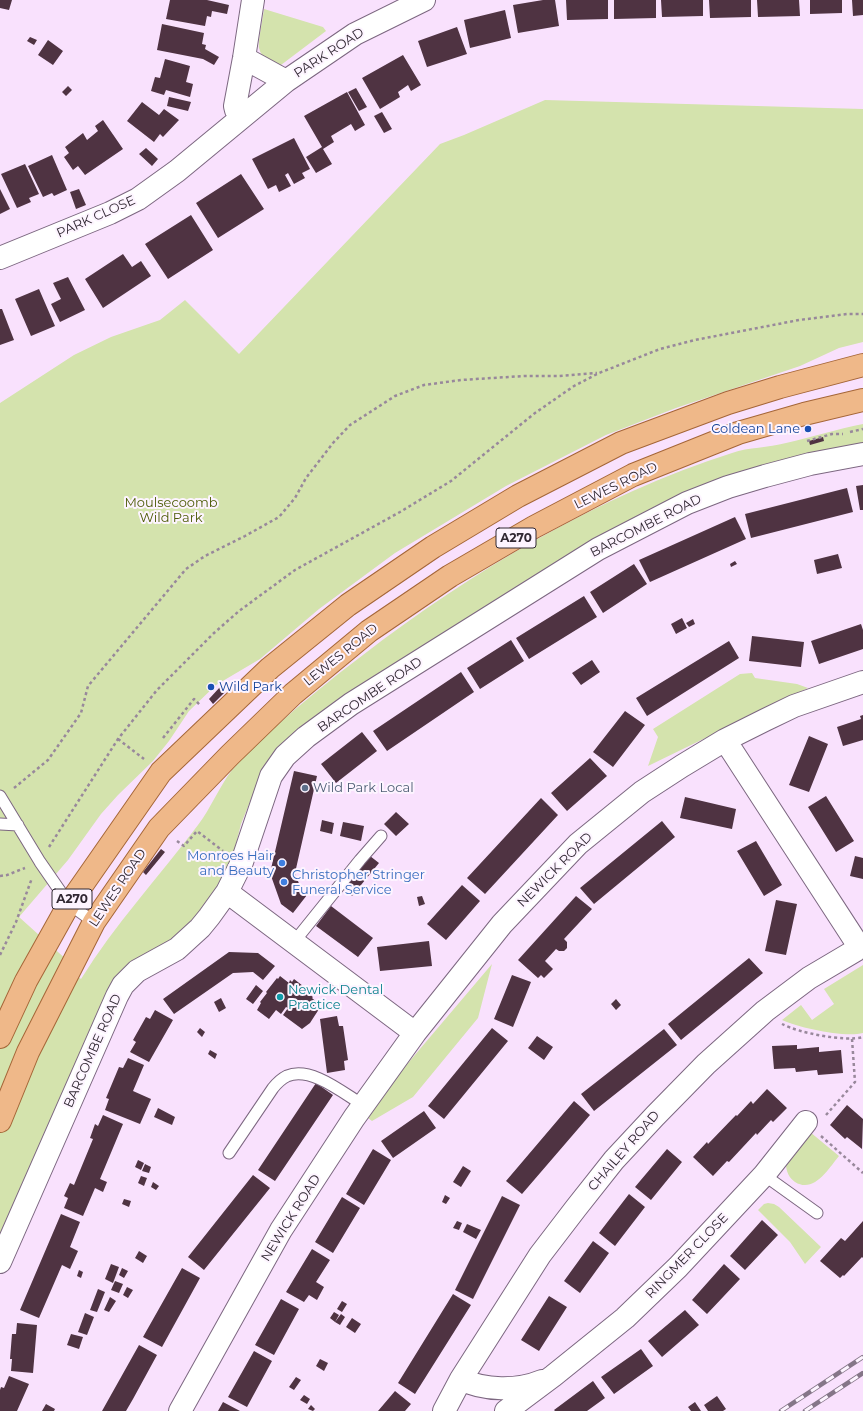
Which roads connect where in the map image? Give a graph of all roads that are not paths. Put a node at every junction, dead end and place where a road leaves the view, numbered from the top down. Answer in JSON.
{"nodes":[{"id":1,"x":253,"y":0,"type":"edge"},
{"id":2,"x":424,"y":0,"type":"edge"},
{"id":3,"x":244,"y":58,"type":"junction"},
{"id":4,"x":286,"y":81,"type":"junction"},
{"id":5,"x":241,"y":118,"type":"junction"},
{"id":6,"x":0,"y":258,"type":"edge"},
{"id":7,"x":861,"y":366,"type":"edge"},
{"id":8,"x":863,"y":400,"type":"edge"},
{"id":9,"x":863,"y":454,"type":"edge"},
{"id":10,"x":863,"y":682,"type":"edge"},
{"id":11,"x":725,"y":740,"type":"junction"},
{"id":12,"x":1,"y":797,"type":"edge"},
{"id":13,"x":0,"y":824,"type":"edge"},
{"id":14,"x":18,"y":825,"type":"junction"},
{"id":15,"x":381,"y":836,"type":"dead end"},
{"id":16,"x":227,"y":892,"type":"junction"},
{"id":17,"x":69,"y":904,"type":"junction"},
{"id":18,"x":94,"y":922,"type":"junction"},
{"id":19,"x":294,"y":942,"type":"junction"},
{"id":20,"x":862,"y":947,"type":"edge"},
{"id":21,"x":415,"y":1033,"type":"junction"},
{"id":22,"x":0,"y":1037,"type":"edge"},
{"id":23,"x":363,"y":1105,"type":"junction"},
{"id":24,"x":0,"y":1121,"type":"edge"},
{"id":25,"x":806,"y":1122,"type":"road end"},
{"id":26,"x":229,"y":1153,"type":"dead end"},
{"id":27,"x":764,"y":1174,"type":"junction"},
{"id":28,"x":818,"y":1212,"type":"dead end"},
{"id":29,"x":0,"y":1262,"type":"edge"},
{"id":30,"x":553,"y":1376,"type":"junction"},
{"id":31,"x":461,"y":1379,"type":"junction"},
{"id":32,"x":180,"y":1411,"type":"edge"},
{"id":33,"x":444,"y":1411,"type":"edge"},
{"id":34,"x":506,"y":1411,"type":"edge"}],
"edges":[{"from":1,"to":3,"type":"street"},
{"from":2,"to":4,"type":"street","name":"PARK ROAD"},
{"from":3,"to":4,"type":"street"},
{"from":3,"to":5,"type":"street"},
{"from":4,"to":5,"type":"street","name":"PARK ROAD"},
{"from":5,"to":6,"type":"street","name":"PARK CLOSE"},
{"from":7,"to":17,"type":"main road","number":"A270"},
{"from":8,"to":18,"type":"main road","name":"LEWES ROAD","number":"A270"},
{"from":9,"to":16,"type":"street","name":"BARCOMBE ROAD"},
{"from":10,"to":11,"type":"street","name":"NEWICK ROAD"},
{"from":11,"to":20,"type":"street"},
{"from":11,"to":21,"type":"street","name":"NEWICK ROAD"},
{"from":12,"to":14,"type":"lane"},
{"from":13,"to":14,"type":"lane"},
{"from":14,"to":17,"type":"lane"},
{"from":15,"to":19,"type":"lane"},
{"from":16,"to":19,"type":"street"},
{"from":16,"to":29,"type":"street","name":"BARCOMBE ROAD"},
{"from":17,"to":18,"type":"lane"},
{"from":17,"to":22,"type":"main road","number":"A270"},
{"from":18,"to":24,"type":"main road","name":"LEWES ROAD","number":"A270"},
{"from":19,"to":21,"type":"street"},
{"from":20,"to":31,"type":"street","name":"CHAILEY ROAD"},
{"from":21,"to":23,"type":"street","name":"NEWICK ROAD"},
{"from":23,"to":26,"type":"lane"},
{"from":23,"to":32,"type":"street","name":"NEWICK ROAD"},
{"from":25,"to":27,"type":"street","name":"RINGMER CLOSE"},
{"from":27,"to":28,"type":"lane"},
{"from":27,"to":30,"type":"street","name":"RINGMER CLOSE"},
{"from":30,"to":31,"type":"street","name":"RINGMER CLOSE"},
{"from":30,"to":34,"type":"street","name":"RINGMER CLOSE"},
{"from":31,"to":33,"type":"street","name":"CHAILEY ROAD"}]}
